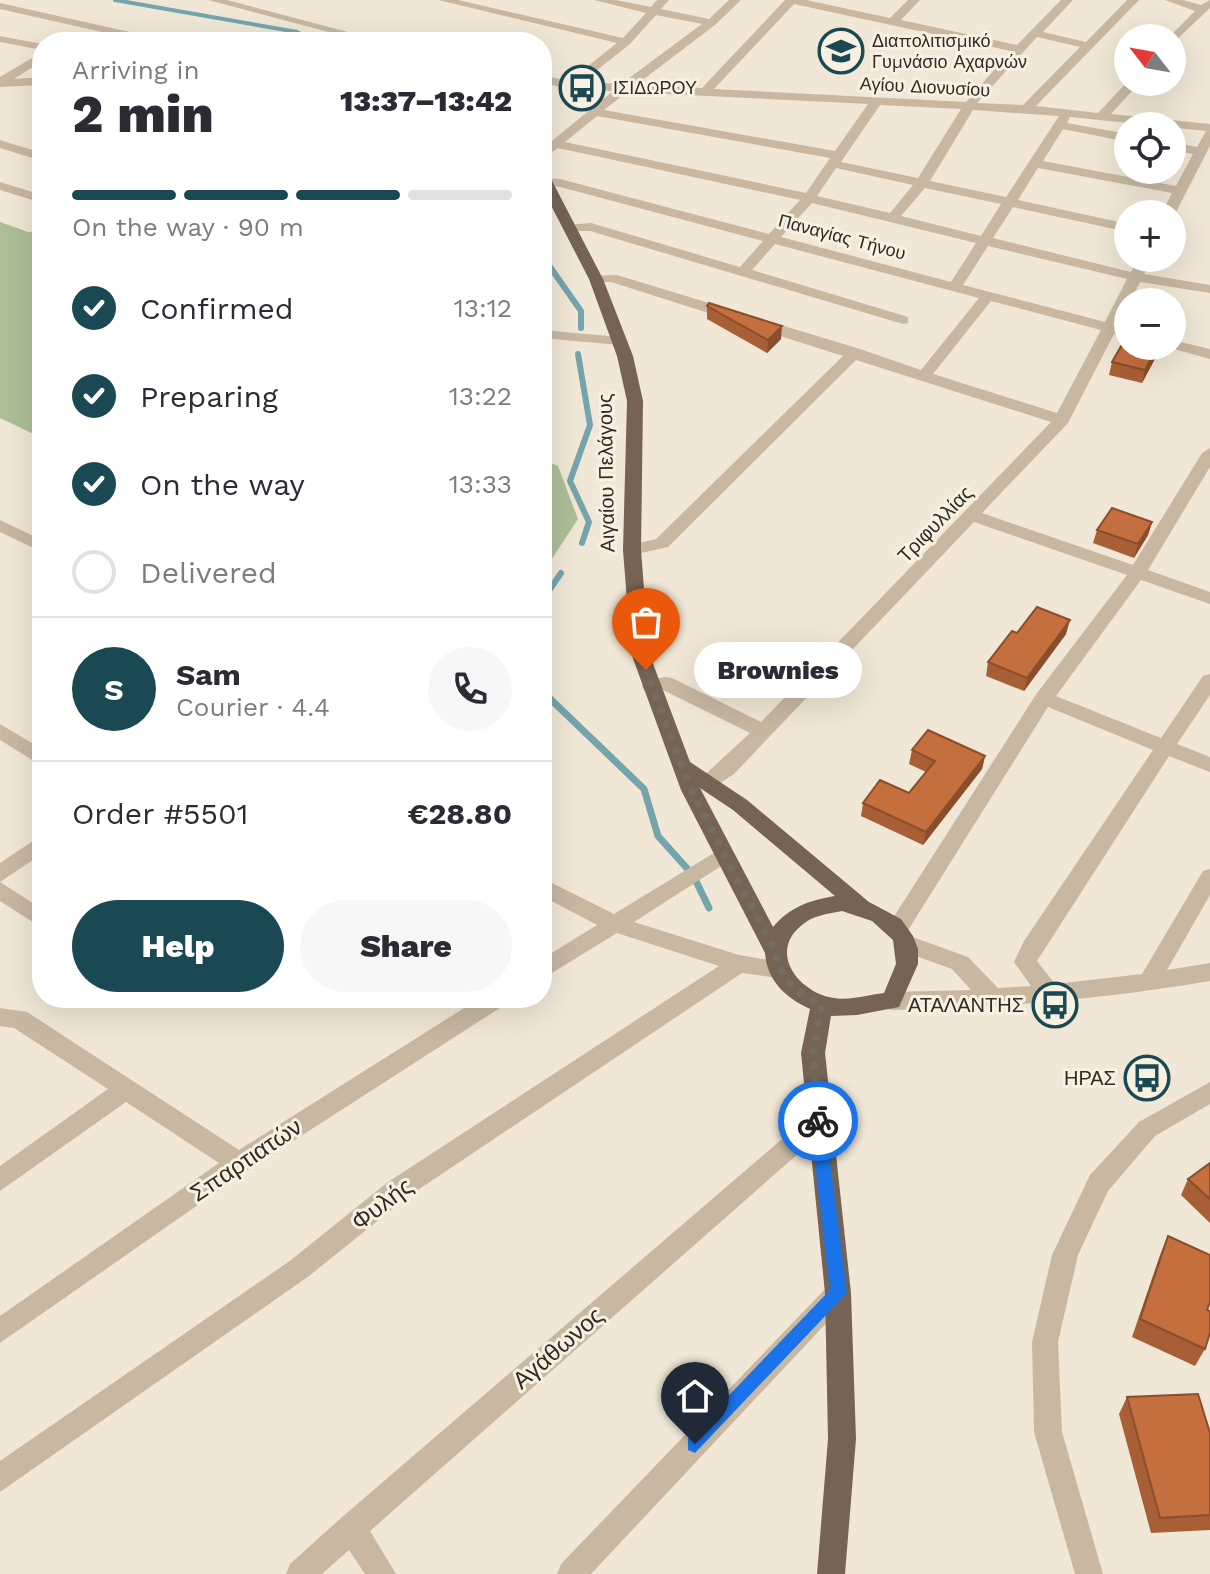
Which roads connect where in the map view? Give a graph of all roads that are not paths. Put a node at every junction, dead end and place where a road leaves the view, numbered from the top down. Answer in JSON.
{"nodes":[{"id":1,"x":214,"y":0,"type":"edge"},
{"id":2,"x":269,"y":0,"type":"edge"},
{"id":3,"x":444,"y":0,"type":"edge"},
{"id":4,"x":600,"y":0,"type":"edge"},
{"id":5,"x":663,"y":0,"type":"edge"},
{"id":6,"x":735,"y":0,"type":"edge"},
{"id":7,"x":791,"y":0,"type":"edge"},
{"id":8,"x":914,"y":0,"type":"edge"},
{"id":9,"x":1067,"y":0,"type":"edge"},
{"id":10,"x":1133,"y":0,"type":"edge"},
{"id":11,"x":1171,"y":0,"type":"edge"},
{"id":12,"x":0,"y":6,"type":"edge"},
{"id":13,"x":1207,"y":6,"type":"edge"},
{"id":14,"x":253,"y":9,"type":"junction"},
{"id":15,"x":651,"y":11,"type":"junction"},
{"id":16,"x":893,"y":22,"type":"junction"},
{"id":17,"x":711,"y":23,"type":"junction"},
{"id":18,"x":1186,"y":27,"type":"edge"},
{"id":19,"x":116,"y":32,"type":"edge"},
{"id":20,"x":333,"y":32,"type":"edge"},
{"id":21,"x":1034,"y":33,"type":"junction"},
{"id":22,"x":0,"y":39,"type":"edge"},
{"id":23,"x":626,"y":42,"type":"junction"},
{"id":24,"x":32,"y":45,"type":"edge"},
{"id":25,"x":1089,"y":46,"type":"junction"},
{"id":26,"x":1018,"y":49,"type":"junction"},
{"id":27,"x":32,"y":62,"type":"edge"},
{"id":28,"x":552,"y":81,"type":"edge"},
{"id":29,"x":0,"y":82,"type":"edge"},
{"id":30,"x":32,"y":83,"type":"edge"},
{"id":31,"x":571,"y":85,"type":"junction"},
{"id":32,"x":625,"y":87,"type":"junction"},
{"id":33,"x":704,"y":93,"type":"junction"},
{"id":34,"x":1121,"y":96,"type":"edge"},
{"id":35,"x":875,"y":103,"type":"junction"},
{"id":36,"x":971,"y":109,"type":"junction"},
{"id":37,"x":1026,"y":109,"type":"junction"},
{"id":38,"x":593,"y":112,"type":"junction"},
{"id":39,"x":1103,"y":115,"type":"junction"},
{"id":40,"x":1063,"y":119,"type":"junction"},
{"id":41,"x":1210,"y":131,"type":"edge"},
{"id":42,"x":1114,"y":134,"type":"edge"},
{"id":43,"x":0,"y":144,"type":"edge"},
{"id":44,"x":555,"y":144,"type":"junction"},
{"id":45,"x":552,"y":147,"type":"edge"},
{"id":46,"x":1186,"y":149,"type":"edge"},
{"id":47,"x":1201,"y":152,"type":"junction"},
{"id":48,"x":32,"y":154,"type":"edge"},
{"id":49,"x":837,"y":160,"type":"junction"},
{"id":50,"x":1035,"y":163,"type":"junction"},
{"id":51,"x":552,"y":182,"type":"edge"},
{"id":52,"x":921,"y":184,"type":"junction"},
{"id":53,"x":0,"y":186,"type":"edge"},
{"id":54,"x":1180,"y":191,"type":"junction"},
{"id":55,"x":552,"y":195,"type":"edge"},
{"id":56,"x":32,"y":196,"type":"edge"},
{"id":57,"x":809,"y":198,"type":"junction"},
{"id":58,"x":1175,"y":200,"type":"edge"},
{"id":59,"x":1010,"y":202,"type":"junction"},
{"id":60,"x":893,"y":218,"type":"junction"},
{"id":61,"x":1114,"y":225,"type":"edge"},
{"id":62,"x":572,"y":228,"type":"junction"},
{"id":63,"x":774,"y":240,"type":"junction"},
{"id":64,"x":983,"y":240,"type":"junction"},
{"id":65,"x":1138,"y":272,"type":"edge"},
{"id":66,"x":742,"y":273,"type":"junction"},
{"id":67,"x":1135,"y":277,"type":"junction"},
{"id":68,"x":596,"y":279,"type":"junction"},
{"id":69,"x":954,"y":288,"type":"junction"},
{"id":70,"x":1210,"y":289,"type":"edge"},
{"id":71,"x":987,"y":297,"type":"junction"},
{"id":72,"x":903,"y":320,"type":"dead end"},
{"id":73,"x":1109,"y":328,"type":"junction"},
{"id":74,"x":1114,"y":329,"type":"edge"},
{"id":75,"x":552,"y":335,"type":"edge"},
{"id":76,"x":619,"y":341,"type":"junction"},
{"id":77,"x":1186,"y":348,"type":"edge"},
{"id":78,"x":855,"y":352,"type":"junction"},
{"id":79,"x":1210,"y":354,"type":"edge"},
{"id":80,"x":925,"y":375,"type":"junction"},
{"id":81,"x":1062,"y":420,"type":"junction"},
{"id":82,"x":1210,"y":453,"type":"edge"},
{"id":83,"x":973,"y":516,"type":"junction"},
{"id":84,"x":0,"y":525,"type":"edge"},
{"id":85,"x":32,"y":542,"type":"edge"},
{"id":86,"x":632,"y":550,"type":"junction"},
{"id":87,"x":1137,"y":574,"type":"junction"},
{"id":88,"x":1210,"y":598,"type":"edge"},
{"id":89,"x":1210,"y":680,"type":"edge"},
{"id":90,"x":651,"y":686,"type":"junction"},
{"id":91,"x":1044,"y":698,"type":"junction"},
{"id":92,"x":0,"y":731,"type":"edge"},
{"id":93,"x":763,"y":731,"type":"junction"},
{"id":94,"x":1164,"y":746,"type":"junction"},
{"id":95,"x":32,"y":752,"type":"edge"},
{"id":96,"x":681,"y":765,"type":"junction"},
{"id":97,"x":1210,"y":765,"type":"edge"},
{"id":98,"x":707,"y":782,"type":"junction"},
{"id":99,"x":32,"y":850,"type":"edge"},
{"id":100,"x":722,"y":856,"type":"junction"},
{"id":101,"x":0,"y":874,"type":"edge"},
{"id":102,"x":1210,"y":877,"type":"edge"},
{"id":103,"x":0,"y":890,"type":"edge"},
{"id":104,"x":552,"y":891,"type":"edge"},
{"id":105,"x":863,"y":907,"type":"junction"},
{"id":106,"x":32,"y":913,"type":"edge"},
{"id":107,"x":614,"y":924,"type":"junction"},
{"id":108,"x":902,"y":936,"type":"junction"},
{"id":109,"x":777,"y":960,"type":"junction"},
{"id":110,"x":552,"y":964,"type":"edge"},
{"id":111,"x":739,"y":964,"type":"junction"},
{"id":112,"x":1210,"y":972,"type":"edge"},
{"id":113,"x":1148,"y":983,"type":"junction"},
{"id":114,"x":1049,"y":993,"type":"junction"},
{"id":115,"x":992,"y":997,"type":"junction"},
{"id":116,"x":891,"y":1001,"type":"junction"},
{"id":117,"x":822,"y":1005,"type":"junction"},
{"id":118,"x":482,"y":1008,"type":"edge"},
{"id":119,"x":0,"y":1017,"type":"edge"},
{"id":120,"x":126,"y":1089,"type":"junction"},
{"id":121,"x":1210,"y":1092,"type":"edge"},
{"id":122,"x":818,"y":1122,"type":"junction"},
{"id":123,"x":239,"y":1163,"type":"junction"},
{"id":124,"x":0,"y":1180,"type":"edge"},
{"id":125,"x":838,"y":1293,"type":"junction"},
{"id":126,"x":0,"y":1331,"type":"edge"},
{"id":127,"x":0,"y":1478,"type":"edge"},
{"id":128,"x":351,"y":1528,"type":"junction"},
{"id":129,"x":300,"y":1574,"type":"edge"},
{"id":130,"x":382,"y":1574,"type":"edge"},
{"id":131,"x":571,"y":1574,"type":"edge"},
{"id":132,"x":831,"y":1574,"type":"edge"},
{"id":133,"x":1089,"y":1574,"type":"edge"}],
"edges":[{"from":1,"to":14,"type":"street"},
{"from":2,"to":14,"type":"street"},
{"from":3,"to":23,"type":"street"},
{"from":4,"to":15,"type":"street"},
{"from":5,"to":15,"type":"street"},
{"from":6,"to":17,"type":"street"},
{"from":7,"to":16,"type":"street"},
{"from":7,"to":33,"type":"street"},
{"from":8,"to":16,"type":"street"},
{"from":9,"to":21,"type":"street"},
{"from":10,"to":25,"type":"street"},
{"from":11,"to":13,"type":"street"},
{"from":12,"to":19,"type":"street"},
{"from":13,"to":18,"type":"street"},
{"from":14,"to":20,"type":"street"},
{"from":15,"to":17,"type":"street"},
{"from":15,"to":23,"type":"street"},
{"from":16,"to":26,"type":"street"},
{"from":17,"to":32,"type":"street"},
{"from":21,"to":25,"type":"street"},
{"from":21,"to":26,"type":"street"},
{"from":22,"to":24,"type":"street"},
{"from":23,"to":31,"type":"street"},
{"from":25,"to":37,"type":"street"},
{"from":26,"to":36,"type":"street"},
{"from":27,"to":29,"type":"street"},
{"from":28,"to":31,"type":"street","name":"Αγίου Διονυσίου"},
{"from":29,"to":30,"type":"street"},
{"from":31,"to":32,"type":"street","name":"Αγίου Διονυσίου"},
{"from":32,"to":33,"type":"street","name":"Αγίου Διονυσίου"},
{"from":32,"to":38,"type":"street"},
{"from":33,"to":35,"type":"street","name":"Αγίου Διονυσίου"},
{"from":34,"to":39,"type":"street"},
{"from":35,"to":36,"type":"street","name":"Αγίου Διονυσίου"},
{"from":35,"to":49,"type":"street"},
{"from":36,"to":37,"type":"street","name":"Αγίου Διονυσίου"},
{"from":36,"to":52,"type":"street"},
{"from":37,"to":40,"type":"street","name":"Αγίου Διονυσίου"},
{"from":38,"to":44,"type":"street"},
{"from":38,"to":49,"type":"street"},
{"from":39,"to":40,"type":"street","name":"Αγίου Διονυσίου"},
{"from":39,"to":41,"type":"street","name":"Αγίου Διονυσίου"},
{"from":40,"to":42,"type":"street"},
{"from":40,"to":50,"type":"street"},
{"from":41,"to":47,"type":"street"},
{"from":43,"to":48,"type":"street"},
{"from":44,"to":45,"type":"street"},
{"from":44,"to":57,"type":"street"},
{"from":46,"to":47,"type":"street"},
{"from":47,"to":54,"type":"street"},
{"from":49,"to":52,"type":"street"},
{"from":49,"to":57,"type":"street"},
{"from":50,"to":54,"type":"street"},
{"from":50,"to":59,"type":"street"},
{"from":51,"to":63,"type":"street","name":"Παναγίας Τήνου"},
{"from":52,"to":59,"type":"street"},
{"from":52,"to":60,"type":"street"},
{"from":53,"to":56,"type":"street"},
{"from":54,"to":58,"type":"street"},
{"from":55,"to":62,"type":"main road","name":"Αιγαίου Πελάγους"},
{"from":57,"to":60,"type":"street"},
{"from":57,"to":63,"type":"street"},
{"from":59,"to":61,"type":"street"},
{"from":59,"to":64,"type":"street"},
{"from":60,"to":64,"type":"street"},
{"from":62,"to":66,"type":"street"},
{"from":62,"to":68,"type":"main road","name":"Αιγαίου Πελάγους"},
{"from":63,"to":66,"type":"street"},
{"from":63,"to":69,"type":"street","name":"Παναγίας Τήνου"},
{"from":64,"to":67,"type":"street"},
{"from":64,"to":69,"type":"street"},
{"from":65,"to":67,"type":"street","name":"Τριφυλλίας"},
{"from":66,"to":72,"type":"street"},
{"from":67,"to":70,"type":"street"},
{"from":67,"to":73,"type":"street","name":"Τριφυλλίας"},
{"from":68,"to":76,"type":"main road","name":"Αιγαίου Πελάγους"},
{"from":68,"to":78,"type":"street"},
{"from":69,"to":71,"type":"street","name":"Παναγίας Τήνου"},
{"from":71,"to":73,"type":"street","name":"Παναγίας Τήνου"},
{"from":71,"to":80,"type":"street"},
{"from":73,"to":74,"type":"street","name":"Παναγίας Τήνου"},
{"from":73,"to":81,"type":"street","name":"Τριφυλλίας"},
{"from":75,"to":76,"type":"street"},
{"from":76,"to":86,"type":"main road","name":"Αιγαίου Πελάγους"},
{"from":77,"to":79,"type":"street"},
{"from":78,"to":80,"type":"street"},
{"from":78,"to":86,"type":"street"},
{"from":80,"to":81,"type":"street"},
{"from":81,"to":83,"type":"street","name":"Τριφυλλίας"},
{"from":82,"to":87,"type":"street"},
{"from":83,"to":87,"type":"street"},
{"from":83,"to":93,"type":"street","name":"Τριφυλλίας"},
{"from":84,"to":85,"type":"street"},
{"from":86,"to":90,"type":"main road","name":"Αιγαίου Πελάγους"},
{"from":87,"to":88,"type":"street"},
{"from":87,"to":91,"type":"street"},
{"from":89,"to":94,"type":"street"},
{"from":90,"to":93,"type":"street"},
{"from":90,"to":96,"type":"main road","name":"Αιγαίου Πελάγους"},
{"from":91,"to":94,"type":"street"},
{"from":91,"to":108,"type":"street"},
{"from":92,"to":95,"type":"street"},
{"from":93,"to":98,"type":"street","name":"Τριφυλλίας"},
{"from":94,"to":97,"type":"street"},
{"from":94,"to":114,"type":"street"},
{"from":96,"to":98,"type":"main road"},
{"from":96,"to":100,"type":"main road","name":"Αιγαίου Πελάγους"},
{"from":98,"to":105,"type":"main road"},
{"from":99,"to":101,"type":"street"},
{"from":100,"to":107,"type":"street"},
{"from":100,"to":109,"type":"main road","name":"Αιγαίου Πελάγους"},
{"from":102,"to":113,"type":"street"},
{"from":103,"to":106,"type":"street"},
{"from":104,"to":107,"type":"street"},
{"from":105,"to":108,"type":"main road"},
{"from":105,"to":109,"type":"main road"},
{"from":107,"to":110,"type":"street"},
{"from":107,"to":111,"type":"street"},
{"from":108,"to":115,"type":"street"},
{"from":108,"to":116,"type":"main road"},
{"from":109,"to":111,"type":"street"},
{"from":109,"to":117,"type":"main road"},
{"from":111,"to":127,"type":"street","name":"Φυλής"},
{"from":112,"to":113,"type":"street"},
{"from":113,"to":114,"type":"street"},
{"from":114,"to":115,"type":"street"},
{"from":115,"to":116,"type":"street"},
{"from":116,"to":117,"type":"main road"},
{"from":117,"to":122,"type":"main road"},
{"from":118,"to":123,"type":"street","name":"Σπαρτιατών"},
{"from":119,"to":120,"type":"street"},
{"from":120,"to":123,"type":"street"},
{"from":120,"to":124,"type":"street"},
{"from":121,"to":133,"type":"street"},
{"from":122,"to":125,"type":"main road"},
{"from":122,"to":128,"type":"street","name":"Αγάθωνος"},
{"from":123,"to":126,"type":"street","name":"Σπαρτιατών"},
{"from":125,"to":131,"type":"street"},
{"from":125,"to":132,"type":"main road"},
{"from":128,"to":129,"type":"street","name":"Αγάθωνος"},
{"from":128,"to":130,"type":"street"}]}
